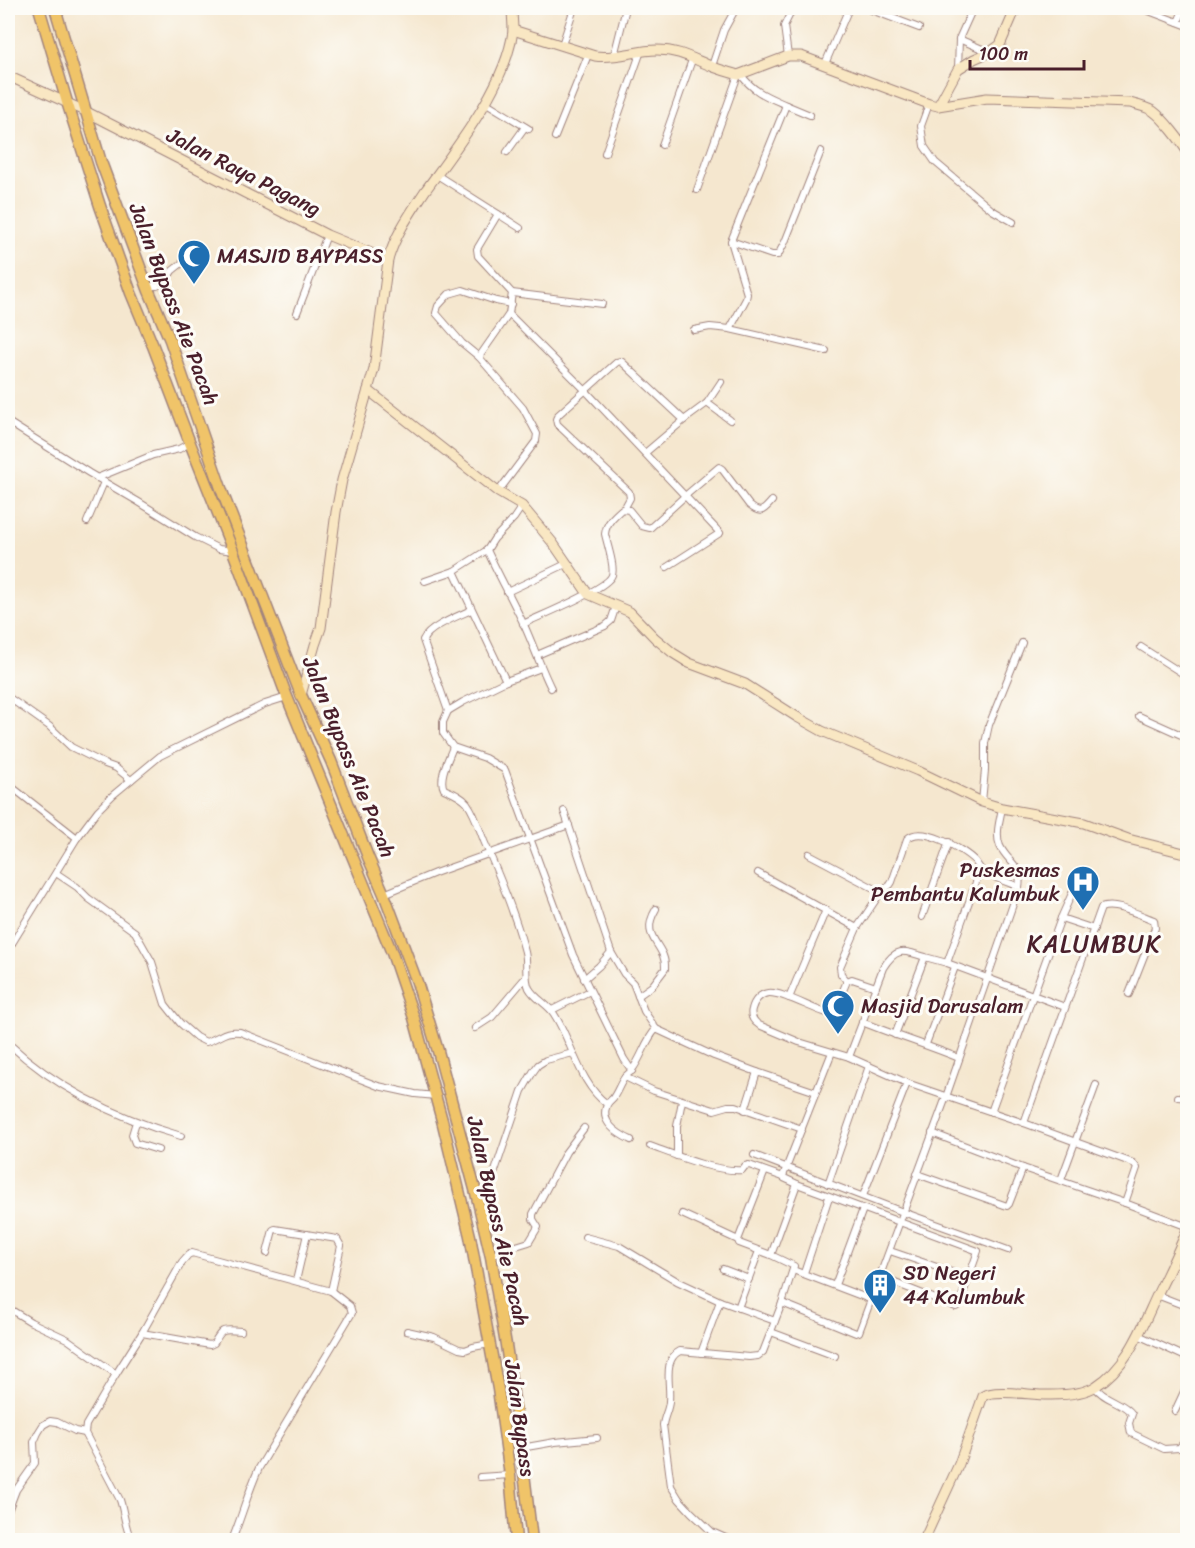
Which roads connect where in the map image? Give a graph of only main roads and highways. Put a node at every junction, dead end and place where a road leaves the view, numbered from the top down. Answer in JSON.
{"nodes":[{"id":1,"x":39,"y":8,"type":"edge"},
{"id":2,"x":55,"y":8,"type":"edge"},
{"id":3,"x":491,"y":1257,"type":"junction"},
{"id":4,"x":476,"y":1266,"type":"junction"},
{"id":5,"x":516,"y":1540,"type":"edge"},
{"id":6,"x":532,"y":1540,"type":"edge"}],
"edges":[{"from":1,"to":4,"type":"highway","name":"Jalan Bypass"},
{"from":2,"to":3,"type":"highway","name":"Jalan Bypass Aie Pacah"},
{"from":3,"to":4,"type":"highway"},
{"from":3,"to":6,"type":"highway","name":"Jalan Bypass Aie Pacah"},
{"from":4,"to":5,"type":"highway","name":"Jalan Bypass"}]}
